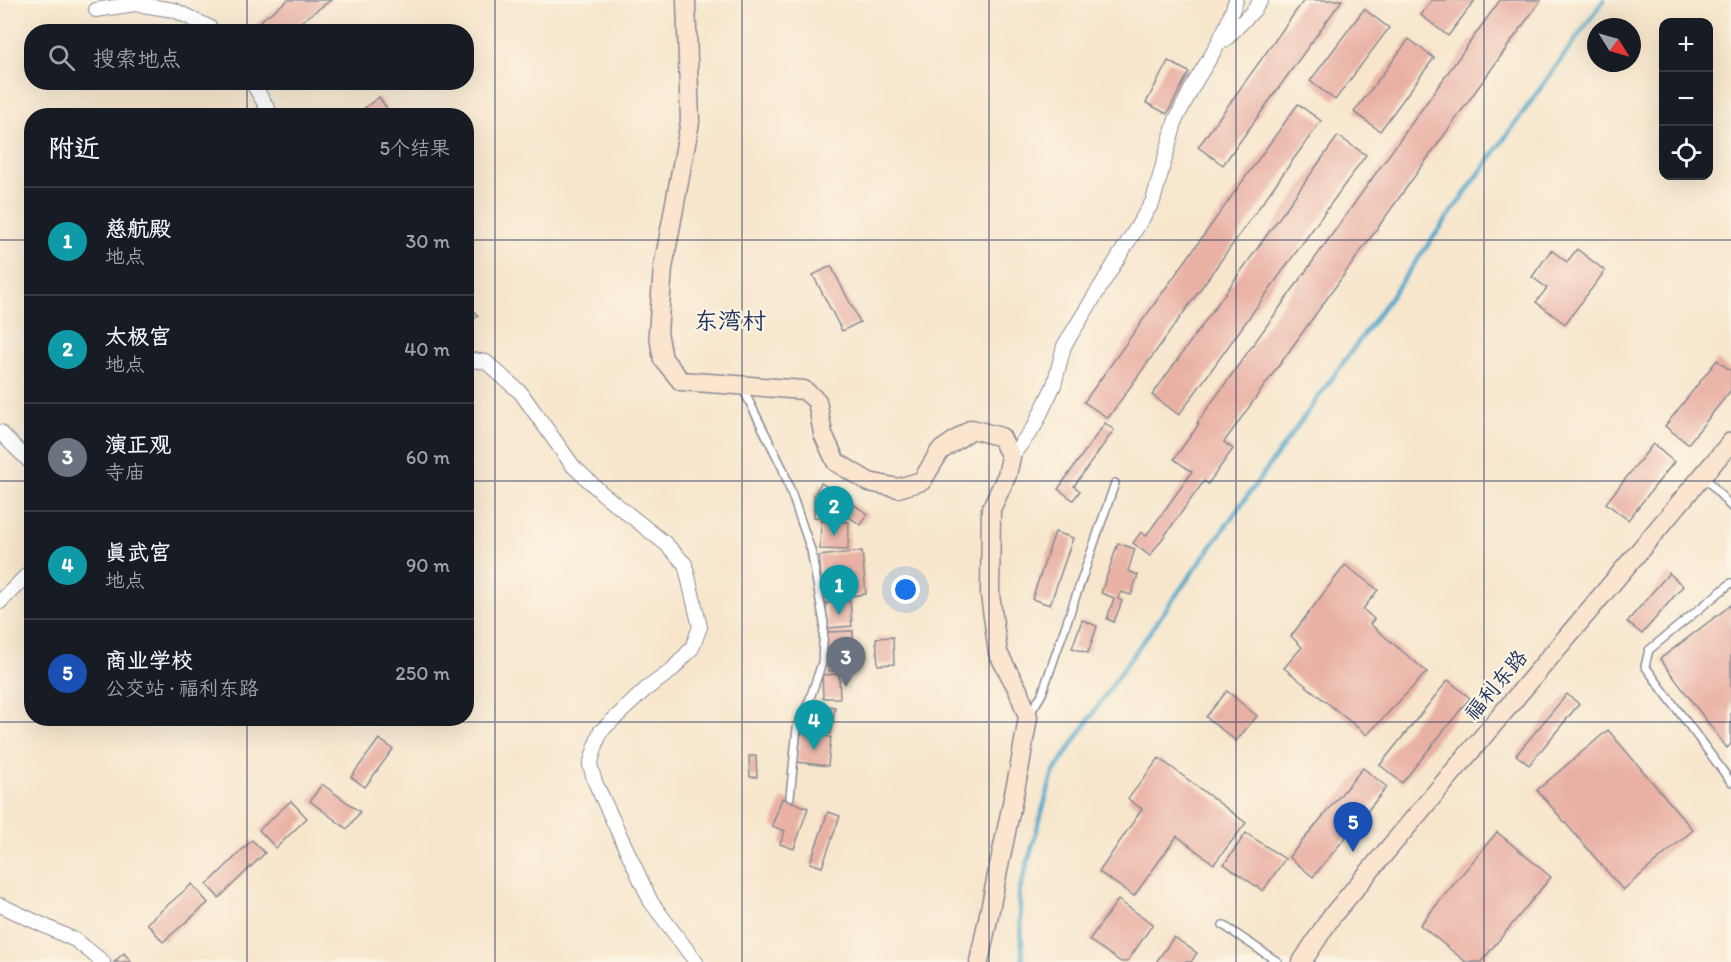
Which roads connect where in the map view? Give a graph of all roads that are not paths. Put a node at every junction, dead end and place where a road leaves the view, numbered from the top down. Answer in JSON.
{"nodes":[{"id":1,"x":686,"y":0,"type":"edge"},
{"id":2,"x":1236,"y":0,"type":"edge"},
{"id":3,"x":1261,"y":0,"type":"edge"},
{"id":4,"x":96,"y":10,"type":"dead end"},
{"id":5,"x":202,"y":24,"type":"edge"},
{"id":6,"x":1215,"y":51,"type":"junction"},
{"id":7,"x":257,"y":90,"type":"edge"},
{"id":8,"x":267,"y":108,"type":"edge"},
{"id":9,"x":474,"y":360,"type":"edge"},
{"id":10,"x":741,"y":385,"type":"junction"},
{"id":11,"x":0,"y":432,"type":"edge"},
{"id":12,"x":1731,"y":442,"type":"edge"},
{"id":13,"x":24,"y":456,"type":"edge"},
{"id":14,"x":1011,"y":457,"type":"junction"},
{"id":15,"x":1703,"y":475,"type":"junction"},
{"id":16,"x":1115,"y":483,"type":"dead end"},
{"id":17,"x":1731,"y":507,"type":"edge"},
{"id":18,"x":24,"y":578,"type":"edge"},
{"id":19,"x":1731,"y":584,"type":"edge"},
{"id":20,"x":0,"y":602,"type":"edge"},
{"id":21,"x":1028,"y":717,"type":"junction"},
{"id":22,"x":1731,"y":782,"type":"edge"},
{"id":23,"x":790,"y":797,"type":"dead end"},
{"id":24,"x":0,"y":905,"type":"edge"},
{"id":25,"x":1223,"y":925,"type":"dead end"},
{"id":26,"x":103,"y":962,"type":"edge"},
{"id":27,"x":696,"y":962,"type":"edge"},
{"id":28,"x":979,"y":962,"type":"edge"},
{"id":29,"x":1278,"y":962,"type":"edge"},
{"id":30,"x":1302,"y":962,"type":"edge"}],
"edges":[{"from":1,"to":10,"type":"main road"},
{"from":2,"to":6,"type":"street"},
{"from":3,"to":6,"type":"street"},
{"from":4,"to":5,"type":"street"},
{"from":6,"to":14,"type":"street"},
{"from":7,"to":8,"type":"street"},
{"from":9,"to":27,"type":"street"},
{"from":10,"to":14,"type":"main road"},
{"from":10,"to":23,"type":"lane"},
{"from":11,"to":13,"type":"street"},
{"from":12,"to":15,"type":"main road","name":"福利东路"},
{"from":14,"to":21,"type":"main road"},
{"from":15,"to":17,"type":"lane"},
{"from":15,"to":30,"type":"main road","name":"福利东路"},
{"from":16,"to":21,"type":"lane"},
{"from":18,"to":20,"type":"street"},
{"from":19,"to":22,"type":"lane"},
{"from":21,"to":28,"type":"main road"},
{"from":24,"to":26,"type":"street"},
{"from":25,"to":29,"type":"lane"}]}
